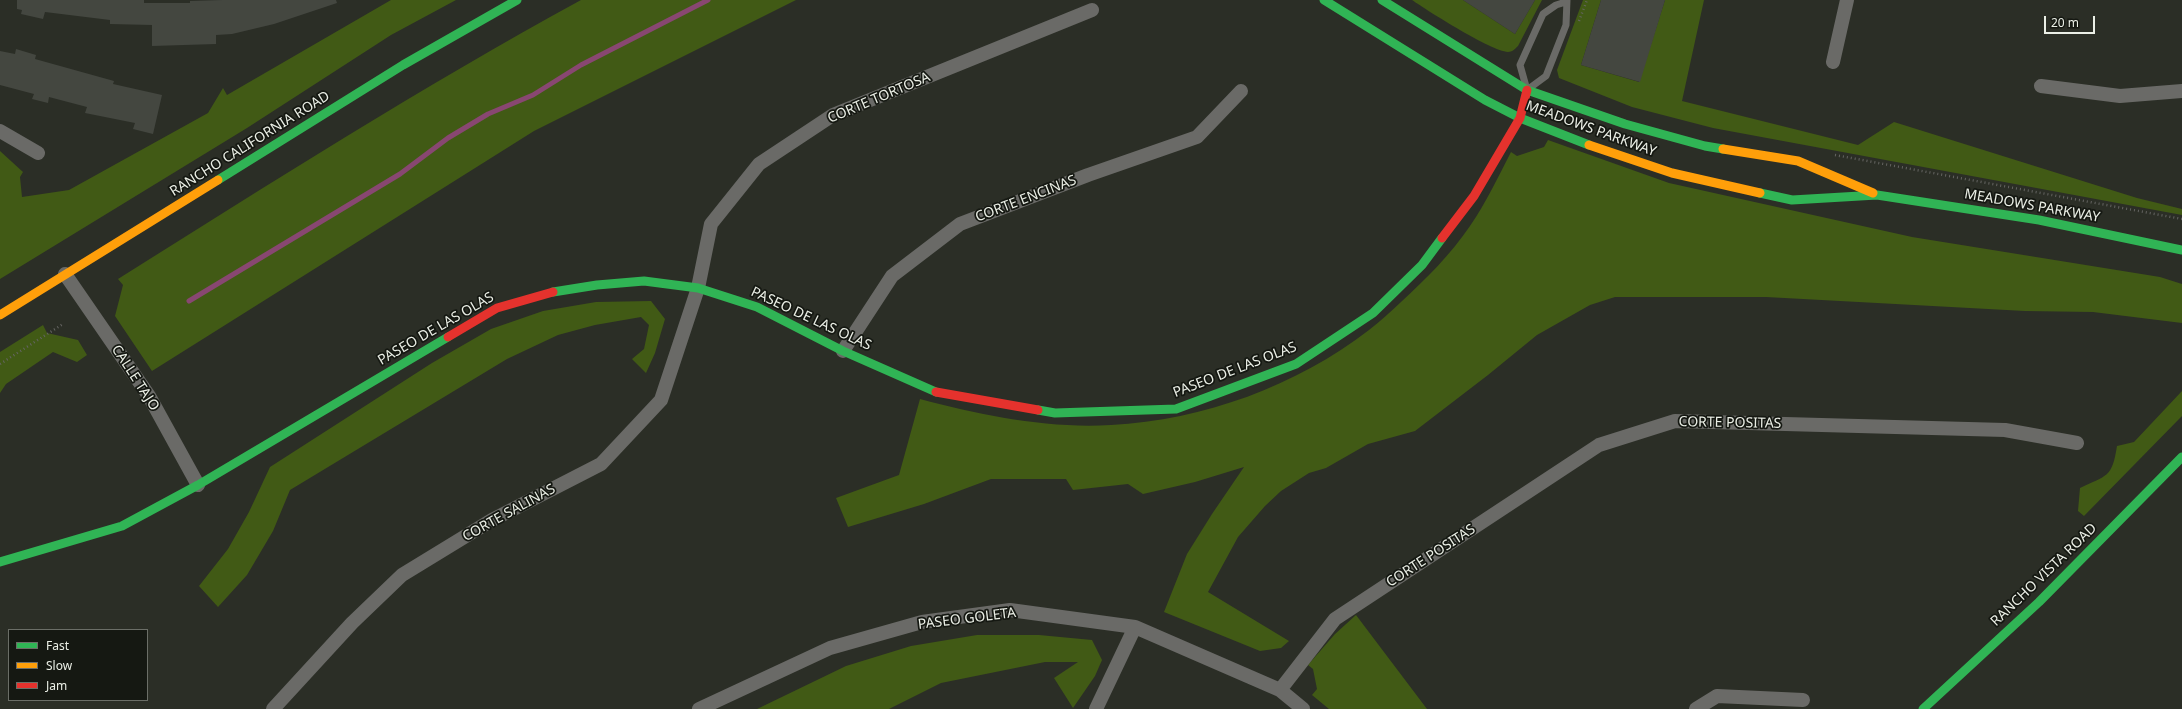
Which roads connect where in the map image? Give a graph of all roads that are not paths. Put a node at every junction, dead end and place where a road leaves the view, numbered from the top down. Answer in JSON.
{"nodes":[{"id":1,"x":517,"y":0,"type":"edge"},
{"id":2,"x":1324,"y":0,"type":"edge"},
{"id":3,"x":1382,"y":0,"type":"edge"},
{"id":4,"x":1847,"y":0,"type":"edge"},
{"id":5,"x":1566,"y":1,"type":"edge"},
{"id":6,"x":1092,"y":10,"type":"dead end"},
{"id":7,"x":1833,"y":62,"type":"dead end"},
{"id":8,"x":2041,"y":86,"type":"dead end"},
{"id":9,"x":1527,"y":90,"type":"junction"},
{"id":10,"x":1241,"y":91,"type":"dead end"},
{"id":11,"x":2182,"y":91,"type":"edge"},
{"id":12,"x":1520,"y":118,"type":"junction"},
{"id":13,"x":0,"y":131,"type":"edge"},
{"id":14,"x":38,"y":153,"type":"dead end"},
{"id":15,"x":1877,"y":195,"type":"junction"},
{"id":16,"x":2182,"y":250,"type":"edge"},
{"id":17,"x":66,"y":274,"type":"junction"},
{"id":18,"x":698,"y":288,"type":"junction"},
{"id":19,"x":0,"y":315,"type":"edge"},
{"id":20,"x":843,"y":351,"type":"junction"},
{"id":21,"x":2077,"y":443,"type":"dead end"},
{"id":22,"x":2182,"y":457,"type":"edge"},
{"id":23,"x":198,"y":485,"type":"junction"},
{"id":24,"x":0,"y":562,"type":"edge"},
{"id":25,"x":1134,"y":627,"type":"junction"},
{"id":26,"x":1280,"y":690,"type":"junction"},
{"id":27,"x":1803,"y":700,"type":"dead end"},
{"id":28,"x":273,"y":709,"type":"edge"},
{"id":29,"x":699,"y":709,"type":"edge"},
{"id":30,"x":1096,"y":709,"type":"edge"},
{"id":31,"x":1303,"y":709,"type":"edge"},
{"id":32,"x":1696,"y":709,"type":"edge"},
{"id":33,"x":1923,"y":709,"type":"edge"}],
"edges":[{"from":1,"to":17,"type":"main road","name":"RANCHO CALIFORNIA ROAD"},
{"from":2,"to":12,"type":"main road","name":"MEADOWS PARKWAY"},
{"from":3,"to":9,"type":"main road","name":"MEADOWS PARKWAY"},
{"from":4,"to":7,"type":"street"},
{"from":5,"to":9,"type":"lane"},
{"from":5,"to":9,"type":"lane"},
{"from":6,"to":18,"type":"street","name":"CORTE TORTOSA"},
{"from":8,"to":11,"type":"street"},
{"from":9,"to":12,"type":"main road","name":"PASEO DE LAS OLAS"},
{"from":9,"to":15,"type":"main road","name":"MEADOWS PARKWAY"},
{"from":10,"to":20,"type":"street","name":"CORTE ENCINAS"},
{"from":12,"to":15,"type":"main road","name":"MEADOWS PARKWAY"},
{"from":12,"to":20,"type":"main road","name":"PASEO DE LAS OLAS"},
{"from":13,"to":14,"type":"street"},
{"from":15,"to":16,"type":"main road","name":"MEADOWS PARKWAY"},
{"from":17,"to":19,"type":"main road","name":"RANCHO CALIFORNIA ROAD"},
{"from":17,"to":23,"type":"street","name":"CALLE TAJO"},
{"from":18,"to":20,"type":"main road","name":"PASEO DE LAS OLAS"},
{"from":18,"to":23,"type":"main road","name":"PASEO DE LAS OLAS"},
{"from":18,"to":28,"type":"street","name":"CORTE SALINAS"},
{"from":21,"to":26,"type":"street","name":"CORTE POSITAS"},
{"from":22,"to":33,"type":"main road","name":"RANCHO VISTA ROAD"},
{"from":23,"to":24,"type":"main road","name":"PASEO DE LAS OLAS"},
{"from":25,"to":26,"type":"street","name":"PASEO GOLETA"},
{"from":25,"to":29,"type":"street","name":"PASEO GOLETA"},
{"from":25,"to":30,"type":"street"},
{"from":26,"to":31,"type":"street","name":"PASEO GOLETA"},
{"from":27,"to":32,"type":"street"}]}
